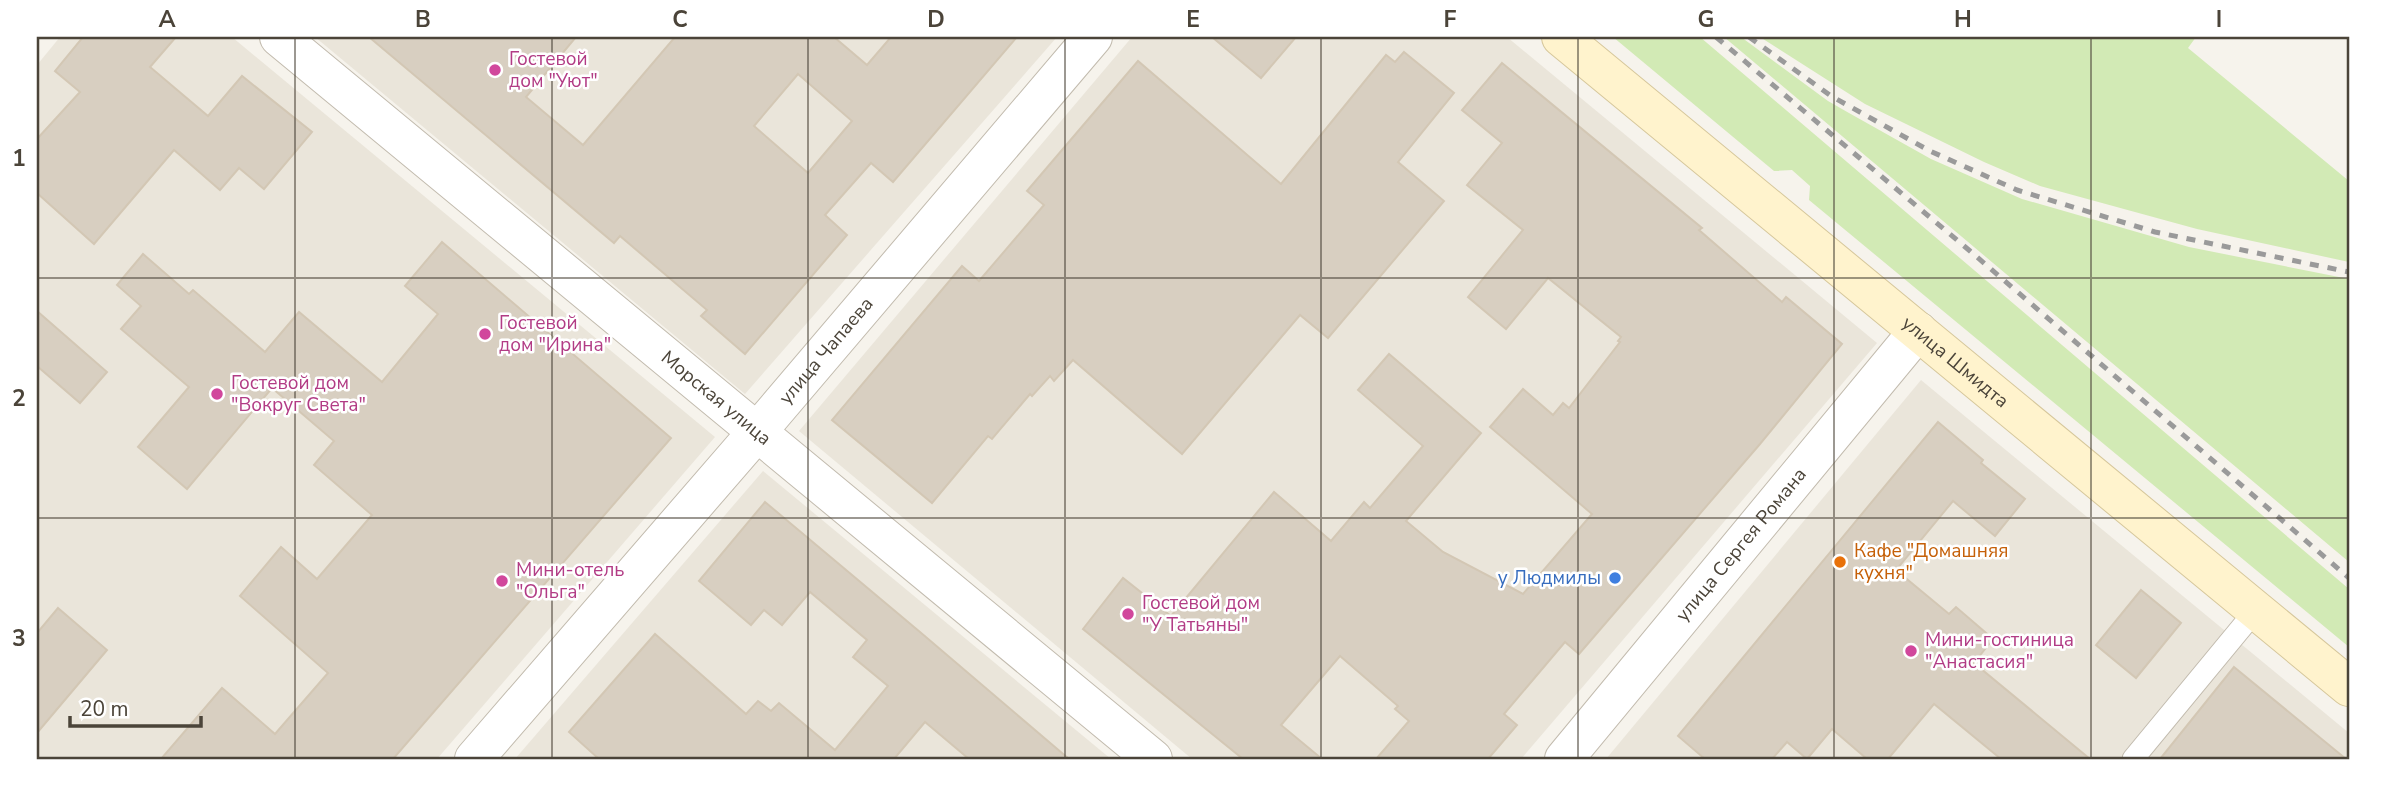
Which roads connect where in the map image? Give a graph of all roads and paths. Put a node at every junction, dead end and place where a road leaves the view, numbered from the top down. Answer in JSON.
{"nodes":[{"id":1,"x":279,"y":37,"type":"edge"},
{"id":2,"x":1093,"y":37,"type":"edge"},
{"id":3,"x":1561,"y":37,"type":"edge"},
{"id":4,"x":1918,"y":331,"type":"junction"},
{"id":5,"x":757,"y":432,"type":"junction"},
{"id":6,"x":2256,"y":610,"type":"junction"},
{"id":7,"x":2349,"y":687,"type":"edge"},
{"id":8,"x":474,"y":759,"type":"edge"},
{"id":9,"x":1153,"y":759,"type":"edge"},
{"id":10,"x":1564,"y":759,"type":"edge"},
{"id":11,"x":2133,"y":759,"type":"edge"}],
"edges":[{"from":1,"to":5,"type":"street","name":"Морская улица"},
{"from":2,"to":5,"type":"street","name":"улица Чапаева"},
{"from":3,"to":4,"type":"street","name":"улица Шмидта"},
{"from":4,"to":6,"type":"street","name":"улица Шмидта"},
{"from":4,"to":10,"type":"street","name":"улица Сергея Романа"},
{"from":5,"to":8,"type":"street","name":"улица Чапаева"},
{"from":5,"to":9,"type":"street","name":"Морская улица"},
{"from":6,"to":7,"type":"street","name":"улица Шмидта"},
{"from":6,"to":11,"type":"lane"}]}
